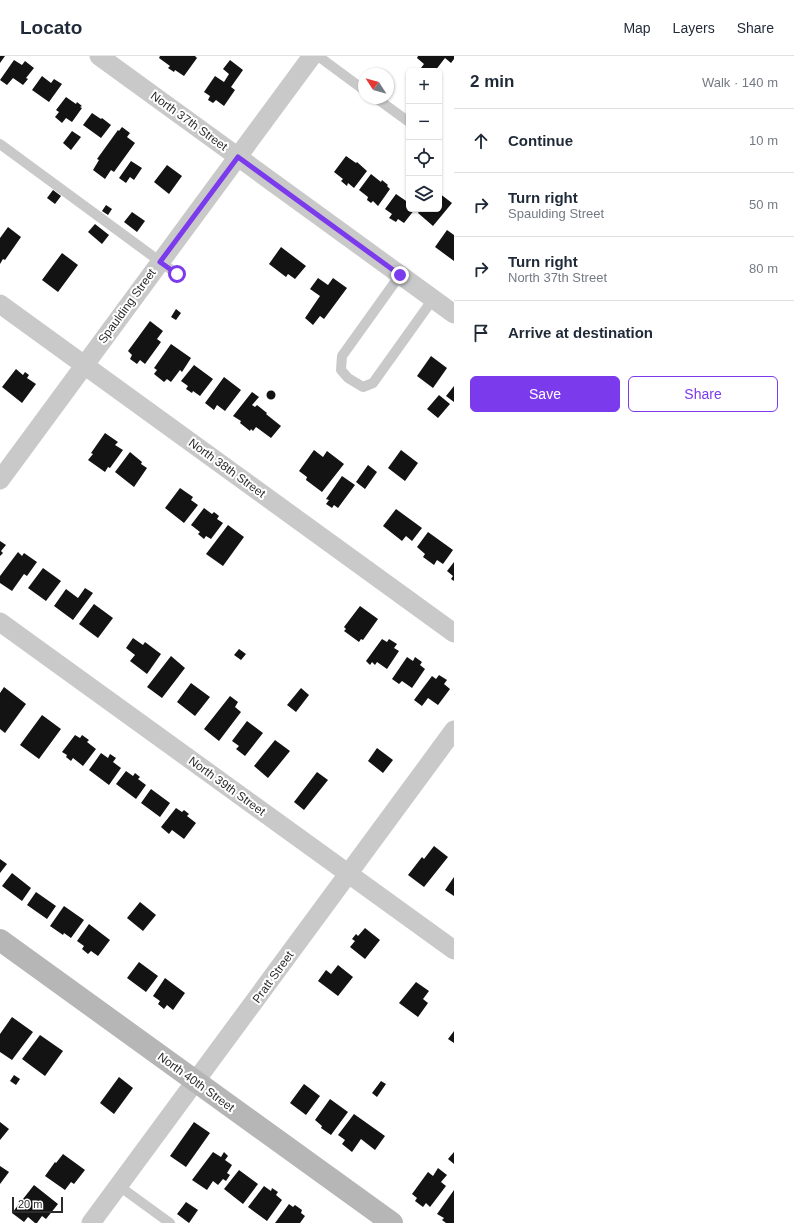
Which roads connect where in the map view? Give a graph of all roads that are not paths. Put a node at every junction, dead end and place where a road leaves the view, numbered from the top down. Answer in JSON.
{"nodes":[{"id":1,"x":99,"y":56,"type":"edge"},
{"id":2,"x":312,"y":56,"type":"edge"},
{"id":3,"x":318,"y":56,"type":"edge"},
{"id":4,"x":358,"y":86,"type":"edge"},
{"id":5,"x":384,"y":104,"type":"edge"},
{"id":6,"x":406,"y":120,"type":"edge"},
{"id":7,"x":0,"y":144,"type":"edge"},
{"id":8,"x":238,"y":157,"type":"junction"},
{"id":9,"x":160,"y":262,"type":"junction"},
{"id":10,"x":177,"y":274,"type":"dead end"},
{"id":11,"x":400,"y":275,"type":"junction"},
{"id":12,"x":433,"y":299,"type":"junction"},
{"id":13,"x":0,"y":304,"type":"edge"},
{"id":14,"x":454,"y":314,"type":"edge"},
{"id":15,"x":84,"y":365,"type":"junction"},
{"id":16,"x":0,"y":480,"type":"edge"},
{"id":17,"x":0,"y":622,"type":"edge"},
{"id":18,"x":454,"y":633,"type":"edge"},
{"id":19,"x":454,"y":730,"type":"edge"},
{"id":20,"x":348,"y":874,"type":"junction"},
{"id":21,"x":0,"y":940,"type":"edge"},
{"id":22,"x":454,"y":950,"type":"edge"},
{"id":23,"x":196,"y":1082,"type":"junction"},
{"id":24,"x":119,"y":1186,"type":"junction"},
{"id":25,"x":91,"y":1223,"type":"edge"},
{"id":26,"x":170,"y":1223,"type":"edge"},
{"id":27,"x":392,"y":1223,"type":"edge"}],
"edges":[{"from":1,"to":8,"type":"street","name":"North 37th Street"},
{"from":2,"to":8,"type":"street","name":"Spaulding Street"},
{"from":3,"to":4,"type":"lane"},
{"from":5,"to":6,"type":"lane"},
{"from":7,"to":9,"type":"lane"},
{"from":8,"to":9,"type":"street","name":"Spaulding Street"},
{"from":8,"to":11,"type":"street","name":"North 37th Street"},
{"from":9,"to":10,"type":"lane"},
{"from":9,"to":15,"type":"street","name":"Spaulding Street"},
{"from":11,"to":12,"type":"street","name":"North 37th Street"},
{"from":11,"to":12,"type":"lane"},
{"from":12,"to":14,"type":"street","name":"North 37th Street"},
{"from":13,"to":15,"type":"street","name":"North 38th Street"},
{"from":15,"to":16,"type":"street","name":"Spaulding Street"},
{"from":15,"to":18,"type":"street","name":"North 38th Street"},
{"from":17,"to":20,"type":"street","name":"North 39th Street"},
{"from":19,"to":20,"type":"street","name":"Pratt Street"},
{"from":20,"to":22,"type":"street","name":"North 39th Street"},
{"from":20,"to":23,"type":"street","name":"Pratt Street"},
{"from":21,"to":23,"type":"street","name":"North 40th Street"},
{"from":23,"to":24,"type":"street","name":"Pratt Street"},
{"from":23,"to":27,"type":"street","name":"North 40th Street"},
{"from":24,"to":25,"type":"street","name":"Pratt Street"},
{"from":24,"to":26,"type":"lane"}]}
